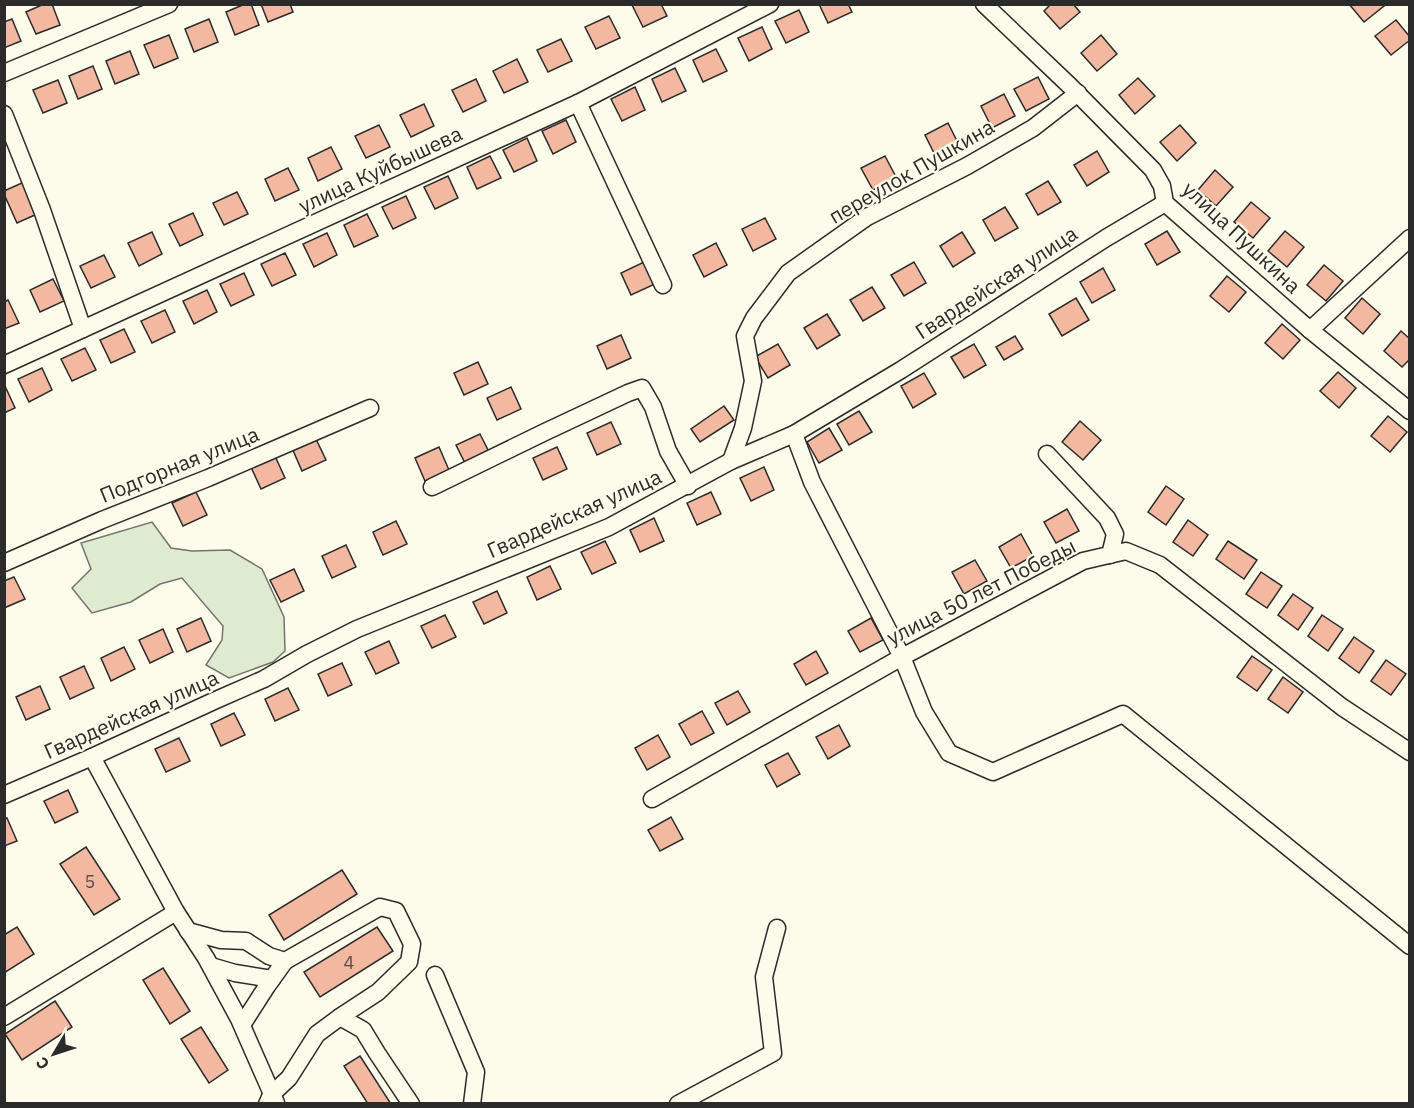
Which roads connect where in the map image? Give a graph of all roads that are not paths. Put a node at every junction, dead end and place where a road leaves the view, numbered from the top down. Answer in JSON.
{"nodes":[{"id":1,"x":169,"y":4,"type":"edge"},
{"id":2,"x":770,"y":4,"type":"edge"},
{"id":3,"x":984,"y":4,"type":"edge"},
{"id":4,"x":4,"y":73,"type":"edge"},
{"id":5,"x":1078,"y":93,"type":"junction"},
{"id":6,"x":578,"y":103,"type":"junction"},
{"id":7,"x":4,"y":114,"type":"edge"},
{"id":8,"x":1165,"y":202,"type":"junction"},
{"id":9,"x":1410,"y":238,"type":"edge"},
{"id":10,"x":663,"y":285,"type":"dead end"},
{"id":11,"x":83,"y":329,"type":"junction"},
{"id":12,"x":1310,"y":330,"type":"junction"},
{"id":13,"x":4,"y":365,"type":"edge"},
{"id":14,"x":370,"y":408,"type":"dead end"},
{"id":15,"x":1410,"y":411,"type":"edge"},
{"id":16,"x":794,"y":434,"type":"junction"},
{"id":17,"x":1047,"y":454,"type":"dead end"},
{"id":18,"x":731,"y":461,"type":"junction"},
{"id":19,"x":688,"y":486,"type":"junction"},
{"id":20,"x":432,"y":487,"type":"dead end"},
{"id":21,"x":1110,"y":555,"type":"junction"},
{"id":22,"x":4,"y":563,"type":"edge"},
{"id":23,"x":902,"y":657,"type":"junction"},
{"id":24,"x":1410,"y":752,"type":"edge"},
{"id":25,"x":92,"y":757,"type":"junction"},
{"id":26,"x":4,"y":795,"type":"edge"},
{"id":27,"x":652,"y":799,"type":"dead end"},
{"id":28,"x":176,"y":912,"type":"junction"},
{"id":29,"x":777,"y":928,"type":"dead end"},
{"id":30,"x":188,"y":931,"type":"junction"},
{"id":31,"x":1410,"y":945,"type":"edge"},
{"id":32,"x":285,"y":961,"type":"junction"},
{"id":33,"x":211,"y":966,"type":"junction"},
{"id":34,"x":435,"y":975,"type":"dead end"},
{"id":35,"x":272,"y":980,"type":"junction"},
{"id":36,"x":4,"y":1017,"type":"edge"},
{"id":37,"x":340,"y":1017,"type":"junction"},
{"id":38,"x":242,"y":1026,"type":"junction"},
{"id":39,"x":271,"y":1101,"type":"edge"},
{"id":40,"x":411,"y":1104,"type":"edge"},
{"id":41,"x":472,"y":1104,"type":"edge"},
{"id":42,"x":678,"y":1104,"type":"edge"}],
"edges":[{"from":1,"to":4,"type":"street"},
{"from":2,"to":6,"type":"street","name":"улица Куйбышева"},
{"from":3,"to":5,"type":"street","name":"улица Пушкина"},
{"from":5,"to":8,"type":"street","name":"улица Пушкина"},
{"from":5,"to":18,"type":"street","name":"переулок Пушкина"},
{"from":6,"to":10,"type":"street"},
{"from":6,"to":11,"type":"street","name":"улица Куйбышева"},
{"from":7,"to":11,"type":"street"},
{"from":8,"to":12,"type":"street","name":"улица Пушкина"},
{"from":8,"to":16,"type":"street","name":"Гвардейская улица"},
{"from":9,"to":12,"type":"street"},
{"from":11,"to":13,"type":"street","name":"улица Куйбышева"},
{"from":12,"to":15,"type":"street","name":"улица Пушкина"},
{"from":14,"to":22,"type":"street","name":"Подгорная улица"},
{"from":16,"to":18,"type":"street","name":"Гвардейская улица"},
{"from":16,"to":23,"type":"street"},
{"from":17,"to":21,"type":"street"},
{"from":18,"to":19,"type":"street","name":"Гвардейская улица"},
{"from":19,"to":20,"type":"street"},
{"from":19,"to":25,"type":"street","name":"Гвардейская улица"},
{"from":21,"to":23,"type":"street","name":"улица 50 лет Победы"},
{"from":21,"to":24,"type":"street","name":"улица 50 лет Победы"},
{"from":23,"to":27,"type":"street","name":"улица 50 лет Победы"},
{"from":23,"to":31,"type":"street"},
{"from":25,"to":26,"type":"street","name":"Гвардейская улица"},
{"from":25,"to":28,"type":"street"},
{"from":28,"to":30,"type":"street"},
{"from":28,"to":36,"type":"street"},
{"from":29,"to":42,"type":"street"},
{"from":30,"to":32,"type":"street"},
{"from":30,"to":33,"type":"street"},
{"from":32,"to":35,"type":"street"},
{"from":32,"to":37,"type":"street"},
{"from":33,"to":35,"type":"street"},
{"from":33,"to":38,"type":"street"},
{"from":34,"to":41,"type":"street"},
{"from":35,"to":38,"type":"street"},
{"from":37,"to":39,"type":"street"},
{"from":37,"to":40,"type":"street"},
{"from":38,"to":39,"type":"street"}]}
